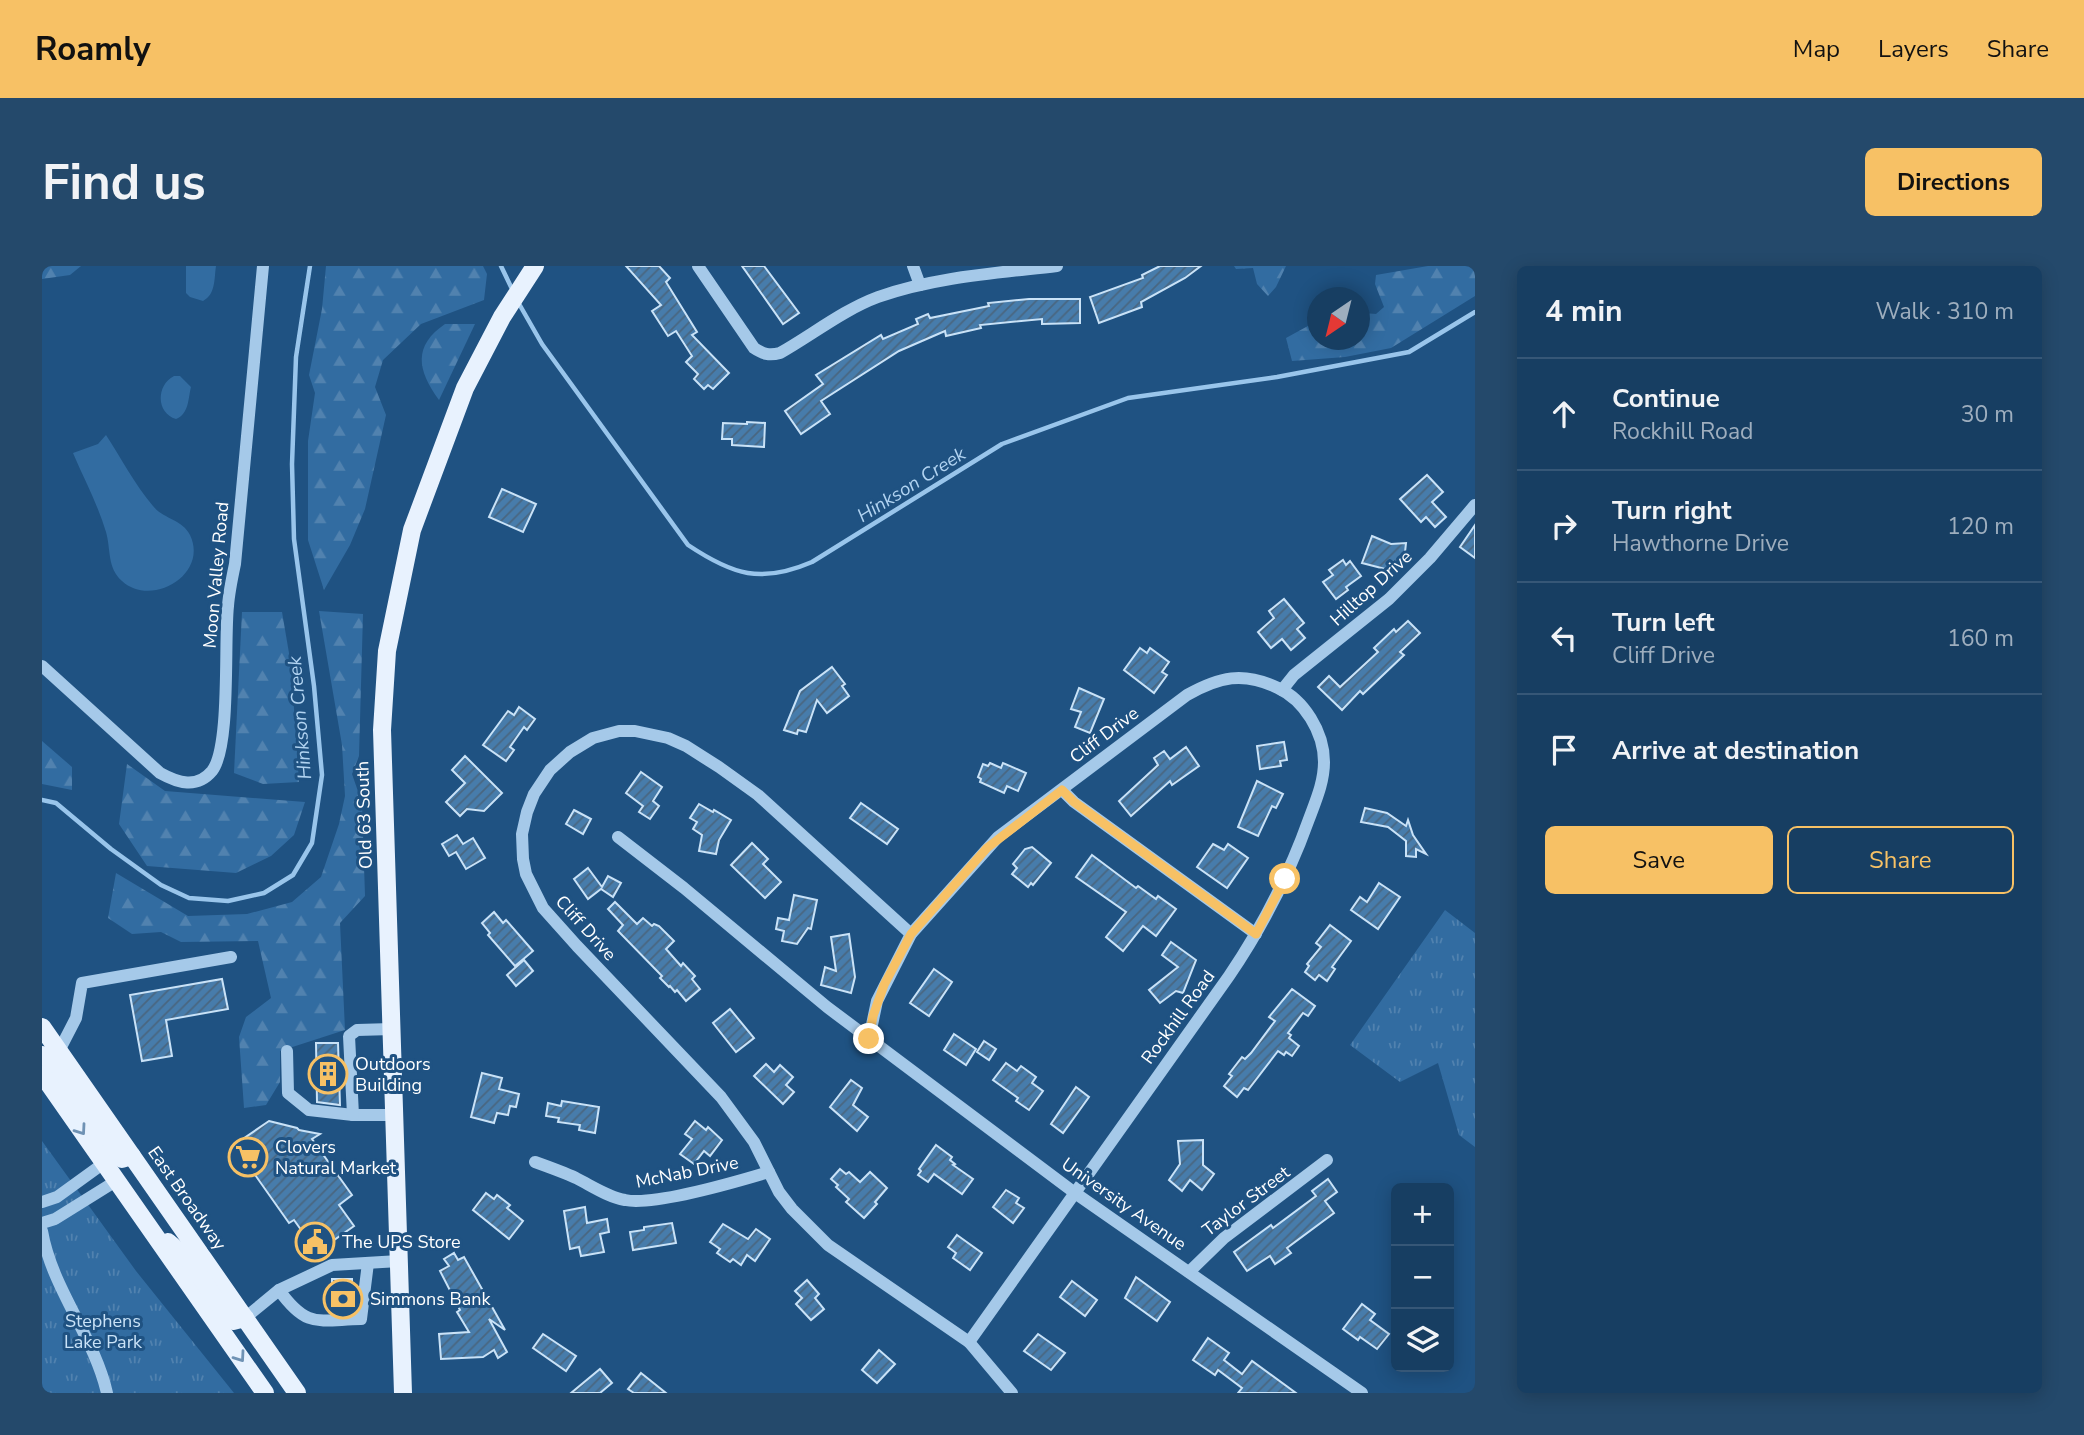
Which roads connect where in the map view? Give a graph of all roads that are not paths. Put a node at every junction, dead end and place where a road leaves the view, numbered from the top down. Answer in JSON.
{"nodes":[{"id":1,"x":263,"y":266,"type":"edge"},
{"id":2,"x":535,"y":266,"type":"edge"},
{"id":3,"x":698,"y":266,"type":"edge"},
{"id":4,"x":913,"y":266,"type":"edge"},
{"id":5,"x":1057,"y":266,"type":"edge"},
{"id":6,"x":920,"y":285,"type":"junction"},
{"id":7,"x":1475,"y":505,"type":"edge"},
{"id":8,"x":42,"y":666,"type":"edge"},
{"id":9,"x":1282,"y":690,"type":"junction"},
{"id":10,"x":1062,"y":790,"type":"junction"},
{"id":11,"x":618,"y":836,"type":"dead end"},
{"id":12,"x":911,"y":934,"type":"junction"},
{"id":13,"x":1256,"y":934,"type":"junction"},
{"id":14,"x":231,"y":957,"type":"dead end"},
{"id":15,"x":42,"y":1027,"type":"edge"},
{"id":16,"x":391,"y":1029,"type":"junction"},
{"id":17,"x":869,"y":1039,"type":"junction"},
{"id":18,"x":286,"y":1051,"type":"dead end"},
{"id":19,"x":50,"y":1053,"type":"edge"},
{"id":20,"x":42,"y":1074,"type":"edge"},
{"id":21,"x":353,"y":1115,"type":"junction"},
{"id":22,"x":394,"y":1115,"type":"junction"},
{"id":23,"x":1326,"y":1160,"type":"dead end"},
{"id":24,"x":535,"y":1162,"type":"dead end"},
{"id":25,"x":104,"y":1163,"type":"junction"},
{"id":26,"x":769,"y":1172,"type":"junction"},
{"id":27,"x":116,"y":1181,"type":"junction"},
{"id":28,"x":1074,"y":1193,"type":"junction"},
{"id":29,"x":42,"y":1202,"type":"edge"},
{"id":30,"x":42,"y":1223,"type":"edge"},
{"id":31,"x":150,"y":1227,"type":"junction"},
{"id":32,"x":42,"y":1231,"type":"edge"},
{"id":33,"x":198,"y":1251,"type":"junction"},
{"id":34,"x":399,"y":1261,"type":"junction"},
{"id":35,"x":368,"y":1263,"type":"junction"},
{"id":36,"x":1189,"y":1272,"type":"junction"},
{"id":37,"x":279,"y":1290,"type":"junction"},
{"id":38,"x":245,"y":1318,"type":"junction"},
{"id":39,"x":969,"y":1342,"type":"junction"},
{"id":40,"x":107,"y":1393,"type":"edge"},
{"id":41,"x":265,"y":1393,"type":"edge"},
{"id":42,"x":298,"y":1393,"type":"edge"},
{"id":43,"x":403,"y":1393,"type":"edge"},
{"id":44,"x":1013,"y":1393,"type":"edge"},
{"id":45,"x":1362,"y":1393,"type":"edge"}],
"edges":[{"from":1,"to":8,"type":"street","name":"Moon Valley Road"},
{"from":2,"to":16,"type":"main road","name":"Old 63 South"},
{"from":3,"to":6,"type":"street"},
{"from":4,"to":6,"type":"street"},
{"from":5,"to":6,"type":"street"},
{"from":7,"to":9,"type":"street","name":"Hilltop Drive"},
{"from":9,"to":10,"type":"street","name":"Cliff Drive"},
{"from":9,"to":13,"type":"street","name":"Rockhill Road"},
{"from":10,"to":12,"type":"street","name":"Cliff Drive"},
{"from":10,"to":13,"type":"street"},
{"from":11,"to":17,"type":"street","name":"University Avenue"},
{"from":12,"to":17,"type":"street","name":"Cliff Drive"},
{"from":12,"to":26,"type":"street","name":"Cliff Drive"},
{"from":13,"to":28,"type":"street","name":"Rockhill Road"},
{"from":14,"to":19,"type":"street"},
{"from":15,"to":19,"type":"main road","name":"East Broadway"},
{"from":16,"to":21,"type":"street"},
{"from":16,"to":22,"type":"main road","name":"Old 63 South"},
{"from":17,"to":28,"type":"street","name":"University Avenue"},
{"from":18,"to":21,"type":"street"},
{"from":19,"to":33,"type":"main road","name":"East Broadway"},
{"from":20,"to":25,"type":"main road","one_way":true},
{"from":21,"to":22,"type":"street"},
{"from":22,"to":34,"type":"main road","name":"Old 63 South"},
{"from":23,"to":36,"type":"street","name":"Taylor Street"},
{"from":24,"to":26,"type":"street","name":"McNab Drive"},
{"from":25,"to":27,"type":"main road"},
{"from":25,"to":29,"type":"street"},
{"from":25,"to":33,"type":"main road"},
{"from":26,"to":39,"type":"street","name":"Cliff Drive"},
{"from":27,"to":30,"type":"street"},
{"from":27,"to":31,"type":"main road"},
{"from":28,"to":36,"type":"street","name":"University Avenue"},
{"from":28,"to":39,"type":"street","name":"Rockhill Road"},
{"from":31,"to":38,"type":"main road"},
{"from":31,"to":41,"type":"main road","one_way":true},
{"from":32,"to":40,"type":"street"},
{"from":33,"to":38,"type":"main road","name":"East Broadway"},
{"from":34,"to":35,"type":"street"},
{"from":34,"to":43,"type":"main road","name":"Old 63 South"},
{"from":35,"to":37,"type":"street"},
{"from":35,"to":37,"type":"street"},
{"from":36,"to":45,"type":"street","name":"University Avenue"},
{"from":37,"to":38,"type":"street"},
{"from":38,"to":42,"type":"main road","name":"East Broadway"},
{"from":39,"to":44,"type":"street","name":"Cliff Drive"}]}
